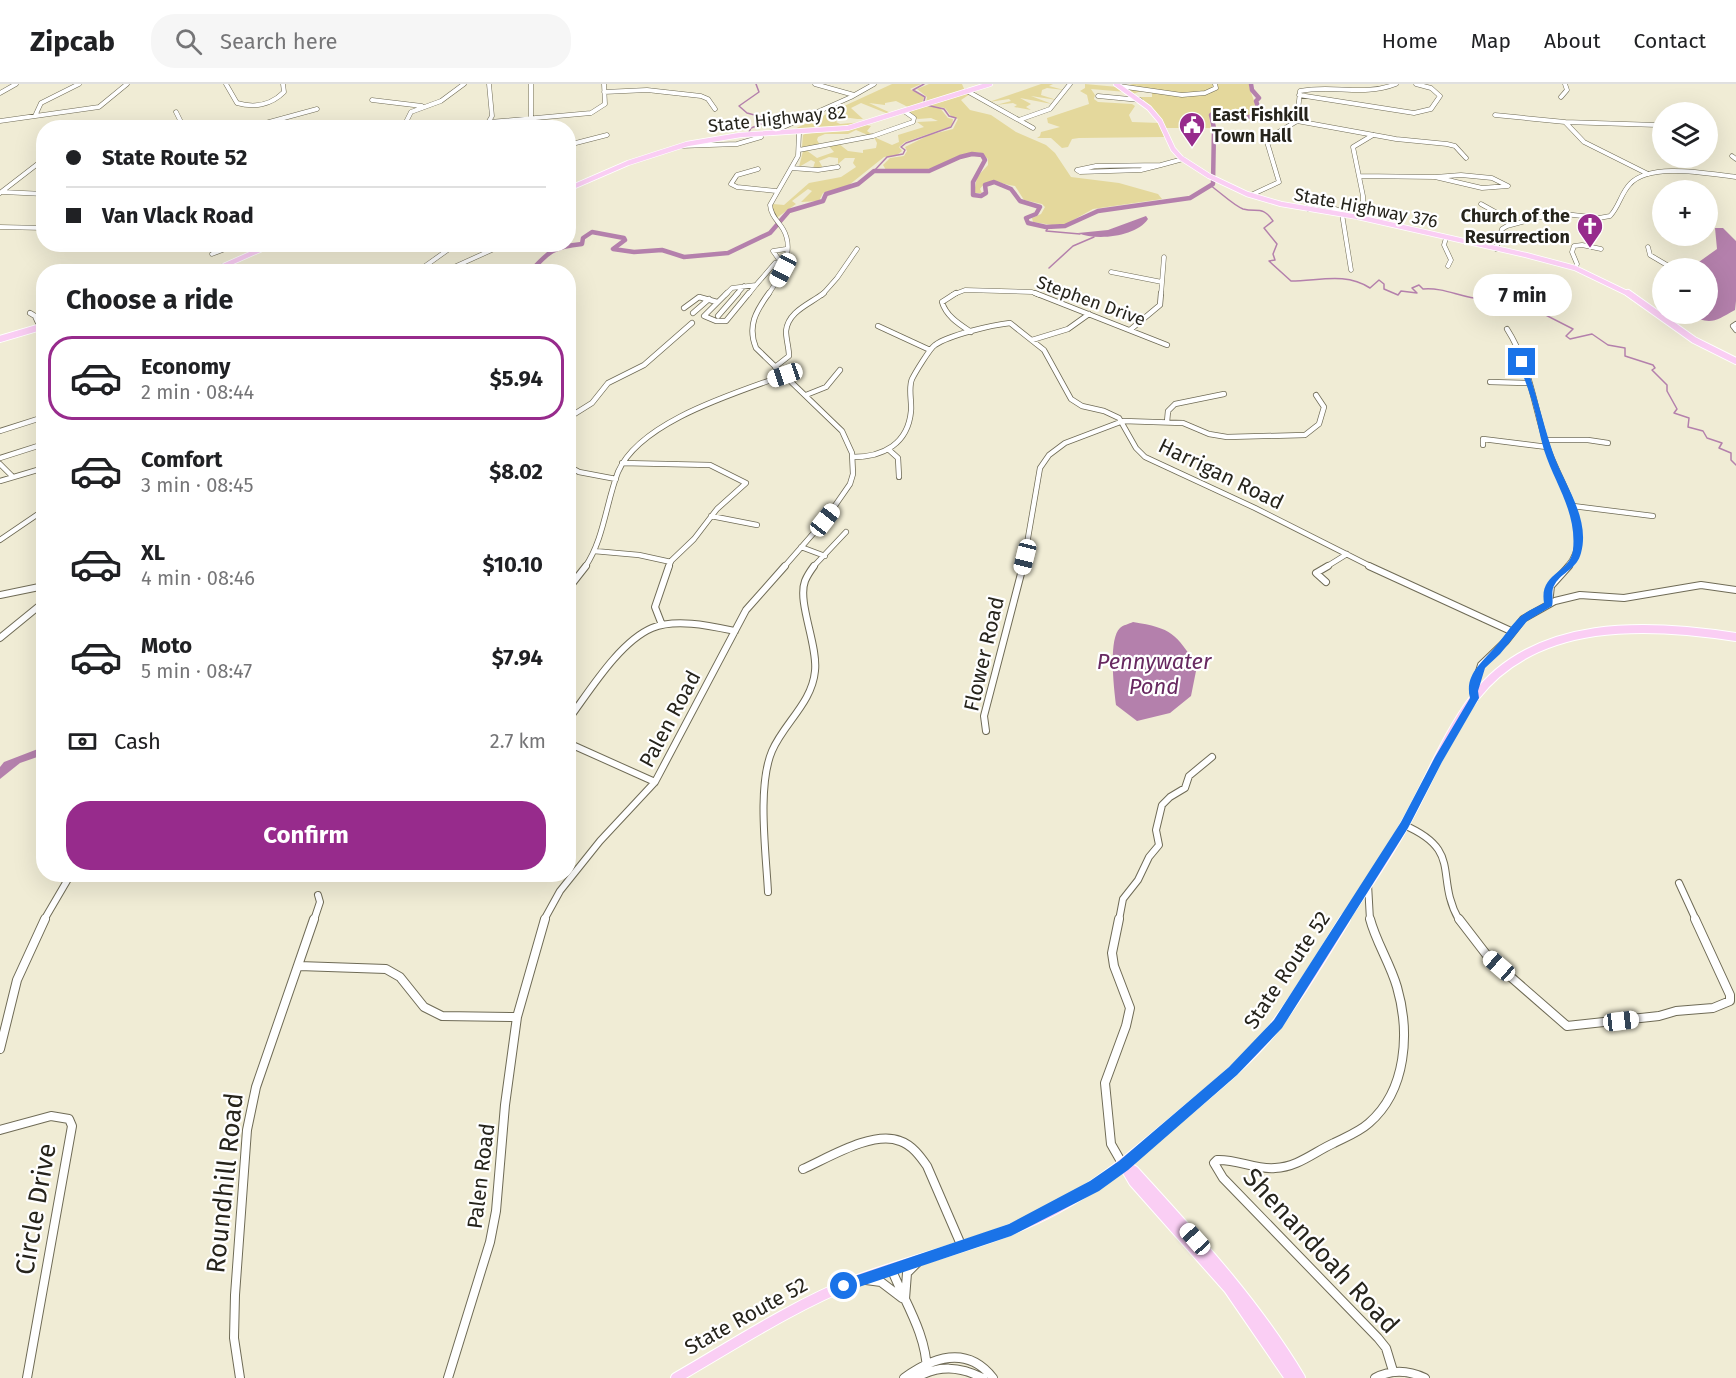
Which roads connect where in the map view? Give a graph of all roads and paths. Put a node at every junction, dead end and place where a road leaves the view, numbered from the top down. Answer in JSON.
{"nodes":[{"id":1,"x":16,"y":84,"type":"edge"},
{"id":2,"x":79,"y":84,"type":"edge"},
{"id":3,"x":127,"y":84,"type":"edge"},
{"id":4,"x":226,"y":84,"type":"edge"},
{"id":5,"x":283,"y":84,"type":"edge"},
{"id":6,"x":464,"y":84,"type":"edge"},
{"id":7,"x":489,"y":84,"type":"edge"},
{"id":8,"x":531,"y":84,"type":"edge"},
{"id":9,"x":604,"y":84,"type":"edge"},
{"id":10,"x":815,"y":84,"type":"edge"},
{"id":11,"x":874,"y":84,"type":"edge"},
{"id":12,"x":990,"y":84,"type":"edge"},
{"id":13,"x":1070,"y":84,"type":"edge"},
{"id":14,"x":1215,"y":84,"type":"edge"},
{"id":15,"x":1396,"y":84,"type":"edge"},
{"id":16,"x":1416,"y":84,"type":"edge"},
{"id":17,"x":1564,"y":84,"type":"edge"},
{"id":18,"x":1118,"y":85,"type":"edge"},
{"id":19,"x":604,"y":92,"type":"junction"},
{"id":20,"x":967,"y":92,"type":"junction"},
{"id":21,"x":0,"y":93,"type":"edge"},
{"id":22,"x":854,"y":95,"type":"junction"},
{"id":23,"x":1299,"y":95,"type":"junction"},
{"id":24,"x":1098,"y":96,"type":"dead end"},
{"id":25,"x":1561,"y":97,"type":"dead end"},
{"id":26,"x":372,"y":100,"type":"dead end"},
{"id":27,"x":1140,"y":100,"type":"junction"},
{"id":28,"x":424,"y":107,"type":"junction"},
{"id":29,"x":317,"y":109,"type":"dead end"},
{"id":30,"x":715,"y":109,"type":"dead end"},
{"id":31,"x":904,"y":111,"type":"junction"},
{"id":32,"x":176,"y":112,"type":"dead end"},
{"id":33,"x":1495,"y":115,"type":"dead end"},
{"id":34,"x":35,"y":116,"type":"junction"},
{"id":35,"x":531,"y":119,"type":"junction"},
{"id":36,"x":180,"y":120,"type":"edge"},
{"id":37,"x":276,"y":120,"type":"edge"},
{"id":38,"x":407,"y":120,"type":"edge"},
{"id":39,"x":490,"y":120,"type":"edge"},
{"id":40,"x":517,"y":120,"type":"edge"},
{"id":41,"x":1019,"y":120,"type":"junction"},
{"id":42,"x":0,"y":121,"type":"edge"},
{"id":43,"x":1297,"y":121,"type":"junction"},
{"id":44,"x":1565,"y":122,"type":"junction"},
{"id":45,"x":1652,"y":125,"type":"edge"},
{"id":46,"x":1033,"y":128,"type":"dead end"},
{"id":47,"x":770,"y":133,"type":"junction"},
{"id":48,"x":1374,"y":134,"type":"junction"},
{"id":49,"x":607,"y":135,"type":"dead end"},
{"id":50,"x":799,"y":135,"type":"junction"},
{"id":51,"x":760,"y":137,"type":"dead end"},
{"id":52,"x":576,"y":143,"type":"edge"},
{"id":53,"x":681,"y":146,"type":"junction"},
{"id":54,"x":799,"y":150,"type":"junction"},
{"id":55,"x":1732,"y":156,"type":"dead end"},
{"id":56,"x":1466,"y":158,"type":"dead end"},
{"id":57,"x":1183,"y":159,"type":"junction"},
{"id":58,"x":1736,"y":159,"type":"edge"},
{"id":59,"x":36,"y":165,"type":"edge"},
{"id":60,"x":1161,"y":165,"type":"junction"},
{"id":61,"x":838,"y":167,"type":"dead end"},
{"id":62,"x":791,"y":168,"type":"junction"},
{"id":63,"x":758,"y":169,"type":"dead end"},
{"id":64,"x":1648,"y":174,"type":"junction"},
{"id":65,"x":1359,"y":176,"type":"junction"},
{"id":66,"x":1435,"y":177,"type":"junction"},
{"id":67,"x":1736,"y":177,"type":"edge"},
{"id":68,"x":576,"y":186,"type":"edge"},
{"id":69,"x":777,"y":191,"type":"junction"},
{"id":70,"x":1,"y":193,"type":"edge"},
{"id":71,"x":36,"y":194,"type":"edge"},
{"id":72,"x":1251,"y":195,"type":"junction"},
{"id":73,"x":1481,"y":204,"type":"dead end"},
{"id":74,"x":1308,"y":209,"type":"junction"},
{"id":75,"x":1342,"y":214,"type":"junction"},
{"id":76,"x":1361,"y":217,"type":"junction"},
{"id":77,"x":1515,"y":224,"type":"junction"},
{"id":78,"x":0,"y":227,"type":"edge"},
{"id":79,"x":36,"y":228,"type":"edge"},
{"id":80,"x":1446,"y":238,"type":"junction"},
{"id":81,"x":1648,"y":247,"type":"dead end"},
{"id":82,"x":786,"y":249,"type":"junction"},
{"id":83,"x":857,"y":249,"type":"dead end"},
{"id":84,"x":1496,"y":249,"type":"junction"},
{"id":85,"x":1601,"y":249,"type":"dead end"},
{"id":86,"x":218,"y":252,"type":"edge"},
{"id":87,"x":255,"y":252,"type":"edge"},
{"id":88,"x":445,"y":252,"type":"edge"},
{"id":89,"x":487,"y":252,"type":"edge"},
{"id":90,"x":212,"y":254,"type":"dead end"},
{"id":91,"x":1164,"y":257,"type":"dead end"},
{"id":92,"x":1655,"y":258,"type":"edge"},
{"id":93,"x":783,"y":260,"type":"junction"},
{"id":94,"x":228,"y":264,"type":"edge"},
{"id":95,"x":428,"y":264,"type":"edge"},
{"id":96,"x":461,"y":264,"type":"edge"},
{"id":97,"x":1448,"y":266,"type":"dead end"},
{"id":98,"x":1575,"y":268,"type":"junction"},
{"id":99,"x":1351,"y":270,"type":"dead end"},
{"id":100,"x":1111,"y":272,"type":"dead end"},
{"id":101,"x":1162,"y":282,"type":"junction"},
{"id":102,"x":757,"y":285,"type":"junction"},
{"id":103,"x":745,"y":286,"type":"junction"},
{"id":104,"x":709,"y":299,"type":"junction"},
{"id":105,"x":717,"y":302,"type":"junction"},
{"id":106,"x":684,"y":308,"type":"dead end"},
{"id":107,"x":1652,"y":309,"type":"edge"},
{"id":108,"x":30,"y":313,"type":"dead end"},
{"id":109,"x":693,"y":313,"type":"dead end"},
{"id":110,"x":1089,"y":314,"type":"junction"},
{"id":111,"x":718,"y":316,"type":"dead end"},
{"id":112,"x":36,"y":318,"type":"edge"},
{"id":113,"x":692,"y":323,"type":"dead end"},
{"id":114,"x":1672,"y":324,"type":"edge"},
{"id":115,"x":878,"y":326,"type":"dead end"},
{"id":116,"x":36,"y":329,"type":"edge"},
{"id":117,"x":1507,"y":329,"type":"dead end"},
{"id":118,"x":1130,"y":330,"type":"junction"},
{"id":119,"x":971,"y":332,"type":"junction"},
{"id":120,"x":0,"y":339,"type":"edge"},
{"id":121,"x":1032,"y":340,"type":"junction"},
{"id":122,"x":1167,"y":345,"type":"dead end"},
{"id":123,"x":930,"y":350,"type":"junction"},
{"id":124,"x":1736,"y":361,"type":"edge"},
{"id":125,"x":775,"y":367,"type":"junction"},
{"id":126,"x":840,"y":370,"type":"dead end"},
{"id":127,"x":785,"y":375,"type":"junction"},
{"id":128,"x":1490,"y":382,"type":"dead end"},
{"id":129,"x":1529,"y":383,"type":"junction"},
{"id":130,"x":1224,"y":394,"type":"dead end"},
{"id":131,"x":806,"y":395,"type":"junction"},
{"id":132,"x":1316,"y":395,"type":"dead end"},
{"id":133,"x":576,"y":413,"type":"edge"},
{"id":134,"x":36,"y":420,"type":"edge"},
{"id":135,"x":1123,"y":421,"type":"junction"},
{"id":136,"x":1167,"y":422,"type":"junction"},
{"id":137,"x":0,"y":431,"type":"edge"},
{"id":138,"x":1545,"y":441,"type":"junction"},
{"id":139,"x":1608,"y":443,"type":"dead end"},
{"id":140,"x":1483,"y":445,"type":"dead end"},
{"id":141,"x":36,"y":447,"type":"edge"},
{"id":142,"x":1547,"y":447,"type":"junction"},
{"id":143,"x":888,"y":449,"type":"junction"},
{"id":144,"x":0,"y":458,"type":"edge"},
{"id":145,"x":853,"y":458,"type":"junction"},
{"id":146,"x":622,"y":463,"type":"junction"},
{"id":147,"x":0,"y":464,"type":"edge"},
{"id":148,"x":36,"y":470,"type":"edge"},
{"id":149,"x":576,"y":470,"type":"edge"},
{"id":150,"x":12,"y":476,"type":"junction"},
{"id":151,"x":899,"y":477,"type":"dead end"},
{"id":152,"x":616,"y":479,"type":"junction"},
{"id":153,"x":0,"y":481,"type":"edge"},
{"id":154,"x":1573,"y":506,"type":"junction"},
{"id":155,"x":36,"y":515,"type":"edge"},
{"id":156,"x":711,"y":516,"type":"junction"},
{"id":157,"x":1653,"y":516,"type":"dead end"},
{"id":158,"x":757,"y":525,"type":"dead end"},
{"id":159,"x":846,"y":532,"type":"dead end"},
{"id":160,"x":0,"y":540,"type":"edge"},
{"id":161,"x":801,"y":547,"type":"junction"},
{"id":162,"x":594,"y":551,"type":"junction"},
{"id":163,"x":1347,"y":554,"type":"junction"},
{"id":164,"x":825,"y":556,"type":"junction"},
{"id":165,"x":671,"y":561,"type":"junction"},
{"id":166,"x":576,"y":577,"type":"edge"},
{"id":167,"x":1326,"y":582,"type":"dead end"},
{"id":168,"x":36,"y":588,"type":"edge"},
{"id":169,"x":1736,"y":590,"type":"edge"},
{"id":170,"x":0,"y":595,"type":"edge"},
{"id":171,"x":1549,"y":604,"type":"junction"},
{"id":172,"x":36,"y":609,"type":"edge"},
{"id":173,"x":662,"y":625,"type":"junction"},
{"id":174,"x":735,"y":631,"type":"junction"},
{"id":175,"x":1513,"y":632,"type":"junction"},
{"id":176,"x":0,"y":638,"type":"edge"},
{"id":177,"x":1736,"y":638,"type":"edge"},
{"id":178,"x":1475,"y":698,"type":"junction"},
{"id":179,"x":576,"y":710,"type":"edge"},
{"id":180,"x":986,"y":731,"type":"dead end"},
{"id":181,"x":576,"y":747,"type":"edge"},
{"id":182,"x":1212,"y":757,"type":"dead end"},
{"id":183,"x":655,"y":782,"type":"junction"},
{"id":184,"x":1404,"y":825,"type":"junction"},
{"id":185,"x":576,"y":872,"type":"edge"},
{"id":186,"x":66,"y":882,"type":"edge"},
{"id":187,"x":568,"y":882,"type":"edge"},
{"id":188,"x":1679,"y":883,"type":"dead end"},
{"id":189,"x":1368,"y":884,"type":"junction"},
{"id":190,"x":768,"y":892,"type":"dead end"},
{"id":191,"x":318,"y":895,"type":"dead end"},
{"id":192,"x":299,"y":966,"type":"junction"},
{"id":193,"x":517,"y":1017,"type":"junction"},
{"id":194,"x":0,"y":1049,"type":"edge"},
{"id":195,"x":0,"y":1130,"type":"edge"},
{"id":196,"x":1124,"y":1165,"type":"junction"},
{"id":197,"x":803,"y":1169,"type":"dead end"},
{"id":198,"x":962,"y":1247,"type":"junction"},
{"id":199,"x":920,"y":1260,"type":"junction"},
{"id":200,"x":891,"y":1268,"type":"junction"},
{"id":201,"x":859,"y":1280,"type":"junction"},
{"id":202,"x":905,"y":1300,"type":"junction"},
{"id":203,"x":927,"y":1367,"type":"junction"},
{"id":204,"x":1393,"y":1371,"type":"junction"},
{"id":205,"x":27,"y":1378,"type":"edge"},
{"id":206,"x":240,"y":1378,"type":"edge"},
{"id":207,"x":448,"y":1378,"type":"edge"},
{"id":208,"x":676,"y":1378,"type":"edge"},
{"id":209,"x":904,"y":1378,"type":"edge"},
{"id":210,"x":915,"y":1378,"type":"edge"},
{"id":211,"x":983,"y":1378,"type":"edge"},
{"id":212,"x":993,"y":1378,"type":"edge"},
{"id":213,"x":1290,"y":1378,"type":"edge"},
{"id":214,"x":1300,"y":1378,"type":"edge"},
{"id":215,"x":1375,"y":1378,"type":"edge"},
{"id":216,"x":1425,"y":1378,"type":"edge"}],
"edges":[{"from":1,"to":21,"type":"street"},
{"from":2,"to":34,"type":"street"},
{"from":3,"to":34,"type":"street"},
{"from":4,"to":5,"type":"street"},
{"from":6,"to":28,"type":"street"},
{"from":7,"to":39,"type":"street"},
{"from":8,"to":35,"type":"street"},
{"from":9,"to":19,"type":"street"},
{"from":10,"to":22,"type":"street"},
{"from":11,"to":22,"type":"street"},
{"from":12,"to":20,"type":"main road","name":"State Highway 82"},
{"from":13,"to":41,"type":"street"},
{"from":14,"to":18,"type":"street"},
{"from":15,"to":23,"type":"street"},
{"from":16,"to":23,"type":"street"},
{"from":17,"to":25,"type":"street"},
{"from":18,"to":27,"type":"main road","name":"State Highway 376"},
{"from":19,"to":30,"type":"street"},
{"from":19,"to":35,"type":"street"},
{"from":20,"to":31,"type":"main road","name":"State Highway 82"},
{"from":20,"to":41,"type":"street"},
{"from":22,"to":47,"type":"street"},
{"from":23,"to":43,"type":"street"},
{"from":24,"to":27,"type":"street"},
{"from":26,"to":28,"type":"street"},
{"from":27,"to":57,"type":"main road","name":"State Highway 376"},
{"from":28,"to":38,"type":"street"},
{"from":29,"to":37,"type":"street"},
{"from":31,"to":50,"type":"main road","name":"State Highway 82"},
{"from":31,"to":54,"type":"street"},
{"from":32,"to":36,"type":"street"},
{"from":33,"to":44,"type":"street"},
{"from":34,"to":42,"type":"street"},
{"from":35,"to":40,"type":"street"},
{"from":41,"to":46,"type":"street"},
{"from":43,"to":48,"type":"street"},
{"from":43,"to":72,"type":"street"},
{"from":44,"to":45,"type":"street"},
{"from":44,"to":64,"type":"street"},
{"from":47,"to":50,"type":"main road","name":"State Highway 82"},
{"from":47,"to":53,"type":"main road","name":"State Highway 82"},
{"from":48,"to":56,"type":"street"},
{"from":48,"to":65,"type":"street"},
{"from":49,"to":52,"type":"street"},
{"from":50,"to":54,"type":"street"},
{"from":51,"to":53,"type":"street"},
{"from":53,"to":68,"type":"main road","name":"State Highway 82"},
{"from":54,"to":62,"type":"street"},
{"from":55,"to":58,"type":"street"},
{"from":57,"to":60,"type":"street"},
{"from":57,"to":72,"type":"main road","name":"State Highway 376"},
{"from":59,"to":70,"type":"street"},
{"from":60,"to":60,"type":"street"},
{"from":61,"to":62,"type":"street"},
{"from":62,"to":69,"type":"street"},
{"from":63,"to":69,"type":"street"},
{"from":64,"to":67,"type":"street"},
{"from":64,"to":77,"type":"street"},
{"from":65,"to":66,"type":"street"},
{"from":65,"to":76,"type":"street"},
{"from":66,"to":66,"type":"street"},
{"from":69,"to":82,"type":"street"},
{"from":70,"to":71,"type":"street"},
{"from":72,"to":74,"type":"main road","name":"State Highway 376"},
{"from":73,"to":77,"type":"street"},
{"from":74,"to":75,"type":"main road","name":"State Highway 376"},
{"from":74,"to":76,"type":"street"},
{"from":75,"to":76,"type":"main road","name":"State Highway 376"},
{"from":75,"to":99,"type":"street"},
{"from":76,"to":80,"type":"main road","name":"State Highway 376"},
{"from":77,"to":84,"type":"street"},
{"from":78,"to":79,"type":"street"},
{"from":80,"to":84,"type":"main road","name":"State Highway 376"},
{"from":80,"to":97,"type":"street"},
{"from":81,"to":92,"type":"street"},
{"from":82,"to":93,"type":"street"},
{"from":82,"to":93,"type":"street"},
{"from":83,"to":125,"type":"street"},
{"from":84,"to":98,"type":"main road","name":"State Highway 376"},
{"from":85,"to":98,"type":"street"},
{"from":86,"to":90,"type":"street"},
{"from":87,"to":94,"type":"main road"},
{"from":88,"to":95,"type":"street"},
{"from":89,"to":96,"type":"street"},
{"from":91,"to":101,"type":"street"},
{"from":93,"to":102,"type":"street"},
{"from":93,"to":125,"type":"street"},
{"from":98,"to":107,"type":"main road","name":"State Highway 376"},
{"from":100,"to":101,"type":"street"},
{"from":101,"to":118,"type":"street"},
{"from":102,"to":103,"type":"street"},
{"from":102,"to":105,"type":"street"},
{"from":103,"to":105,"type":"street"},
{"from":103,"to":111,"type":"street"},
{"from":104,"to":105,"type":"street"},
{"from":104,"to":106,"type":"street"},
{"from":104,"to":109,"type":"street"},
{"from":108,"to":112,"type":"street"},
{"from":110,"to":118,"type":"street","name":"Stephen Drive"},
{"from":110,"to":119,"type":"street","name":"Stephen Drive"},
{"from":110,"to":121,"type":"street"},
{"from":113,"to":133,"type":"street"},
{"from":114,"to":124,"type":"main road","name":"State Highway 376"},
{"from":115,"to":123,"type":"street"},
{"from":116,"to":120,"type":"main road"},
{"from":117,"to":129,"type":"street"},
{"from":118,"to":122,"type":"street","name":"Stephen Drive"},
{"from":119,"to":121,"type":"street"},
{"from":119,"to":123,"type":"street"},
{"from":121,"to":135,"type":"street"},
{"from":123,"to":143,"type":"street"},
{"from":125,"to":127,"type":"street"},
{"from":126,"to":131,"type":"street"},
{"from":127,"to":131,"type":"street"},
{"from":127,"to":146,"type":"street"},
{"from":128,"to":129,"type":"street"},
{"from":129,"to":138,"type":"street"},
{"from":130,"to":136,"type":"street"},
{"from":131,"to":145,"type":"street"},
{"from":132,"to":136,"type":"street"},
{"from":134,"to":137,"type":"street"},
{"from":135,"to":136,"type":"street"},
{"from":135,"to":163,"type":"street","name":"Harrigan Road"},
{"from":135,"to":180,"type":"street","name":"Flower Road"},
{"from":138,"to":139,"type":"street"},
{"from":138,"to":142,"type":"street"},
{"from":140,"to":142,"type":"street"},
{"from":141,"to":144,"type":"street"},
{"from":142,"to":154,"type":"street"},
{"from":143,"to":145,"type":"street"},
{"from":143,"to":151,"type":"street"},
{"from":145,"to":161,"type":"street","name":"Palen Road"},
{"from":146,"to":152,"type":"street"},
{"from":146,"to":156,"type":"street"},
{"from":147,"to":150,"type":"street"},
{"from":148,"to":150,"type":"street"},
{"from":149,"to":152,"type":"street"},
{"from":150,"to":153,"type":"street"},
{"from":152,"to":162,"type":"street"},
{"from":154,"to":157,"type":"street"},
{"from":154,"to":171,"type":"street"},
{"from":155,"to":160,"type":"street"},
{"from":156,"to":158,"type":"street"},
{"from":156,"to":165,"type":"street"},
{"from":159,"to":164,"type":"street"},
{"from":161,"to":164,"type":"street"},
{"from":161,"to":174,"type":"street","name":"Palen Road"},
{"from":162,"to":165,"type":"street"},
{"from":162,"to":166,"type":"street"},
{"from":163,"to":167,"type":"street"},
{"from":163,"to":175,"type":"street","name":"Harrigan Road"},
{"from":164,"to":190,"type":"street"},
{"from":165,"to":173,"type":"street"},
{"from":168,"to":170,"type":"street"},
{"from":169,"to":171,"type":"street"},
{"from":171,"to":175,"type":"street"},
{"from":172,"to":176,"type":"street"},
{"from":173,"to":174,"type":"street"},
{"from":173,"to":179,"type":"street"},
{"from":174,"to":183,"type":"street","name":"Palen Road"},
{"from":175,"to":178,"type":"street"},
{"from":177,"to":178,"type":"main road","name":"State Route 52"},
{"from":178,"to":184,"type":"main road","name":"State Route 52"},
{"from":181,"to":183,"type":"street"},
{"from":182,"to":196,"type":"street"},
{"from":183,"to":185,"type":"street","name":"Palen Road"},
{"from":184,"to":188,"type":"street"},
{"from":184,"to":189,"type":"main road","name":"State Route 52"},
{"from":186,"to":194,"type":"street"},
{"from":187,"to":193,"type":"street","name":"Palen Road"},
{"from":189,"to":196,"type":"main road","name":"State Route 52"},
{"from":189,"to":204,"type":"street","name":"Shenandoah Road"},
{"from":191,"to":192,"type":"street","name":"Roundhill Road"},
{"from":192,"to":193,"type":"street"},
{"from":192,"to":206,"type":"street","name":"Roundhill Road"},
{"from":193,"to":207,"type":"street","name":"Palen Road"},
{"from":195,"to":205,"type":"street","name":"Circle Drive"},
{"from":196,"to":198,"type":"main road","name":"State Route 52"},
{"from":196,"to":213,"type":"main road"},
{"from":196,"to":214,"type":"main road"},
{"from":197,"to":198,"type":"street"},
{"from":198,"to":199,"type":"main road","name":"State Route 52"},
{"from":199,"to":200,"type":"main road","name":"State Route 52"},
{"from":199,"to":202,"type":"street"},
{"from":200,"to":201,"type":"main road","name":"State Route 52"},
{"from":200,"to":202,"type":"street"},
{"from":201,"to":202,"type":"street"},
{"from":201,"to":208,"type":"main road","name":"State Route 52"},
{"from":202,"to":203,"type":"street"},
{"from":203,"to":209,"type":"street"},
{"from":203,"to":210,"type":"street"},
{"from":203,"to":211,"type":"street"},
{"from":203,"to":212,"type":"street"},
{"from":204,"to":215,"type":"street"},
{"from":204,"to":216,"type":"street"}]}
